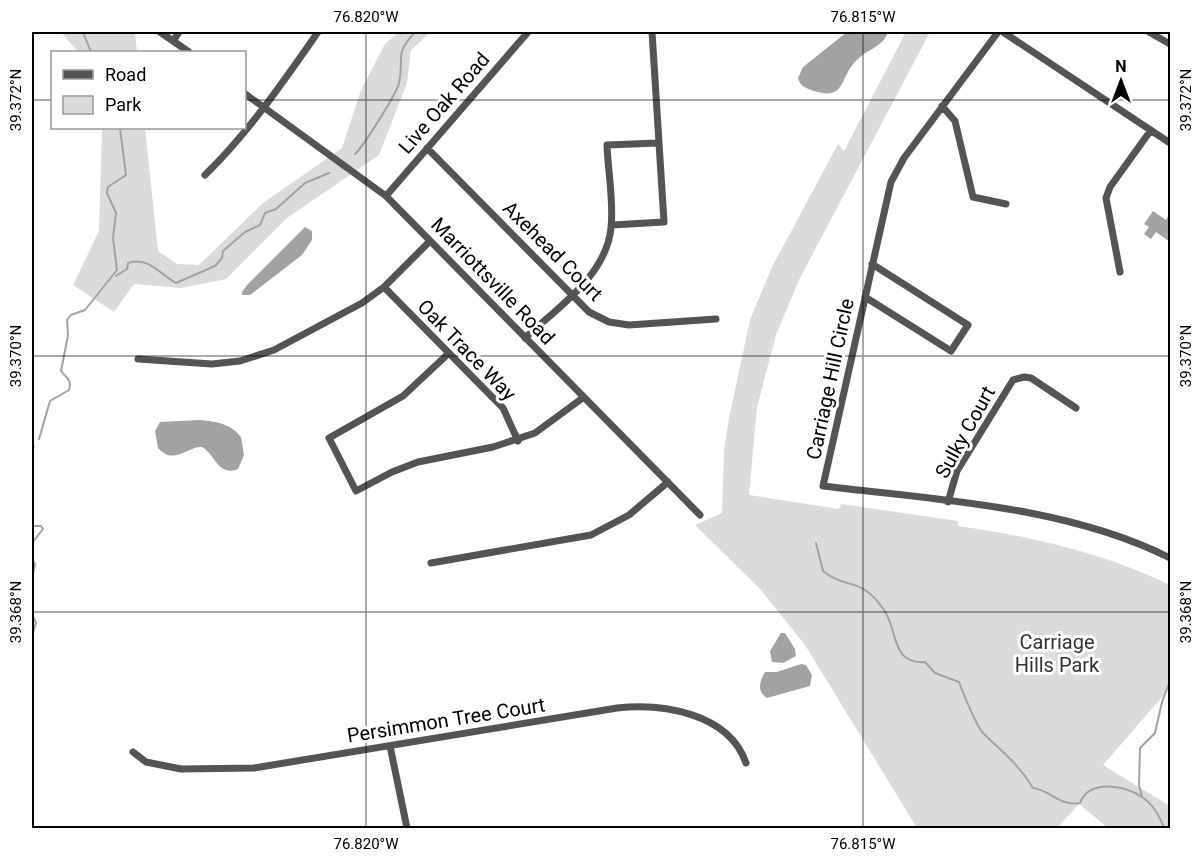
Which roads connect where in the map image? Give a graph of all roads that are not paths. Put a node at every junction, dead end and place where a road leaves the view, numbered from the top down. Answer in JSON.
{"nodes":[{"id":1,"x":160,"y":32,"type":"edge"},
{"id":2,"x":179,"y":32,"type":"edge"},
{"id":3,"x":318,"y":32,"type":"edge"},
{"id":4,"x":528,"y":32,"type":"edge"},
{"id":5,"x":652,"y":32,"type":"edge"},
{"id":6,"x":998,"y":32,"type":"edge"},
{"id":7,"x":1003,"y":32,"type":"edge"},
{"id":8,"x":1149,"y":32,"type":"edge"},
{"id":9,"x":172,"y":41,"type":"junction"},
{"id":10,"x":1170,"y":44,"type":"edge"},
{"id":11,"x":187,"y":51,"type":"edge"},
{"id":12,"x":246,"y":94,"type":"edge"},
{"id":13,"x":942,"y":106,"type":"junction"},
{"id":14,"x":265,"y":107,"type":"junction"},
{"id":15,"x":1151,"y":130,"type":"junction"},
{"id":16,"x":658,"y":143,"type":"junction"},
{"id":17,"x":1170,"y":143,"type":"edge"},
{"id":18,"x":427,"y":148,"type":"junction"},
{"id":19,"x":206,"y":175,"type":"dead end"},
{"id":20,"x":386,"y":196,"type":"junction"},
{"id":21,"x":1006,"y":204,"type":"dead end"},
{"id":22,"x":612,"y":225,"type":"junction"},
{"id":23,"x":430,"y":241,"type":"junction"},
{"id":24,"x":872,"y":264,"type":"junction"},
{"id":25,"x":1120,"y":272,"type":"dead end"},
{"id":26,"x":384,"y":287,"type":"junction"},
{"id":27,"x":572,"y":295,"type":"junction"},
{"id":28,"x":865,"y":297,"type":"junction"},
{"id":29,"x":716,"y":319,"type":"dead end"},
{"id":30,"x":525,"y":338,"type":"junction"},
{"id":31,"x":449,"y":353,"type":"junction"},
{"id":32,"x":138,"y":359,"type":"dead end"},
{"id":33,"x":584,"y":397,"type":"junction"},
{"id":34,"x":1076,"y":408,"type":"dead end"},
{"id":35,"x":518,"y":441,"type":"junction"},
{"id":36,"x":668,"y":482,"type":"junction"},
{"id":37,"x":948,"y":502,"type":"junction"},
{"id":38,"x":700,"y":515,"type":"dead end"},
{"id":39,"x":1170,"y":558,"type":"edge"},
{"id":40,"x":431,"y":563,"type":"dead end"},
{"id":41,"x":390,"y":746,"type":"junction"},
{"id":42,"x":134,"y":752,"type":"dead end"},
{"id":43,"x":746,"y":763,"type":"dead end"},
{"id":44,"x":407,"y":828,"type":"edge"}],
"edges":[{"from":1,"to":9,"type":"street"},
{"from":2,"to":9,"type":"street"},
{"from":3,"to":14,"type":"street"},
{"from":4,"to":18,"type":"street","name":"Live Oak Road"},
{"from":5,"to":16,"type":"street"},
{"from":6,"to":13,"type":"street","name":"Carriage Hill Circle"},
{"from":7,"to":15,"type":"street"},
{"from":8,"to":10,"type":"street"},
{"from":9,"to":11,"type":"street"},
{"from":12,"to":14,"type":"street","name":"Marriottsville Road"},
{"from":13,"to":21,"type":"street"},
{"from":13,"to":24,"type":"street","name":"Carriage Hill Circle"},
{"from":14,"to":19,"type":"street"},
{"from":14,"to":20,"type":"street","name":"Marriottsville Road"},
{"from":15,"to":17,"type":"street"},
{"from":15,"to":25,"type":"street"},
{"from":16,"to":22,"type":"street"},
{"from":16,"to":22,"type":"street"},
{"from":18,"to":20,"type":"street","name":"Live Oak Road"},
{"from":18,"to":27,"type":"street","name":"Axehead Court"},
{"from":20,"to":23,"type":"street","name":"Marriottsville Road"},
{"from":22,"to":27,"type":"street"},
{"from":23,"to":26,"type":"street"},
{"from":23,"to":30,"type":"street","name":"Marriottsville Road"},
{"from":24,"to":28,"type":"street","name":"Carriage Hill Circle"},
{"from":24,"to":28,"type":"street"},
{"from":26,"to":31,"type":"street","name":"Oak Trace Way"},
{"from":26,"to":32,"type":"street"},
{"from":27,"to":29,"type":"street","name":"Axehead Court"},
{"from":27,"to":30,"type":"street"},
{"from":28,"to":37,"type":"street","name":"Carriage Hill Circle"},
{"from":30,"to":33,"type":"street","name":"Marriottsville Road"},
{"from":31,"to":35,"type":"street","name":"Oak Trace Way"},
{"from":31,"to":35,"type":"street"},
{"from":33,"to":35,"type":"street"},
{"from":33,"to":36,"type":"street","name":"Marriottsville Road"},
{"from":34,"to":37,"type":"street","name":"Sulky Court"},
{"from":36,"to":38,"type":"street","name":"Marriottsville Road"},
{"from":36,"to":40,"type":"street"},
{"from":37,"to":39,"type":"street","name":"Carriage Hill Circle"},
{"from":41,"to":42,"type":"street","name":"Persimmon Tree Court"},
{"from":41,"to":43,"type":"street","name":"Persimmon Tree Court"},
{"from":41,"to":44,"type":"street"}]}
